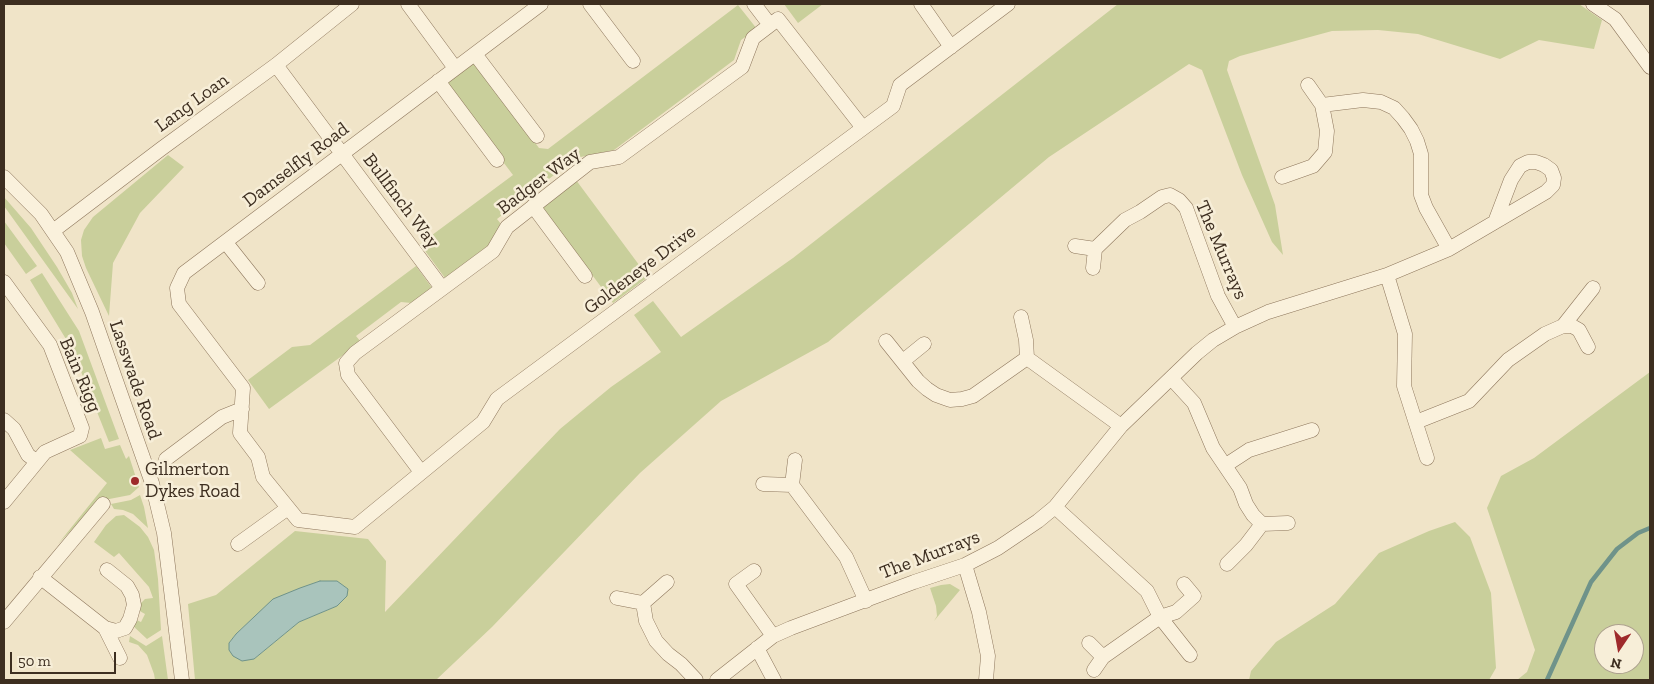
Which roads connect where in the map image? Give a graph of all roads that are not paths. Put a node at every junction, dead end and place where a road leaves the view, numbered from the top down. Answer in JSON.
{"nodes":[{"id":1,"x":352,"y":4,"type":"edge"},
{"id":2,"x":408,"y":4,"type":"edge"},
{"id":3,"x":541,"y":4,"type":"edge"},
{"id":4,"x":590,"y":4,"type":"edge"},
{"id":5,"x":754,"y":4,"type":"edge"},
{"id":6,"x":921,"y":4,"type":"edge"},
{"id":7,"x":1008,"y":4,"type":"edge"},
{"id":8,"x":1593,"y":4,"type":"edge"},
{"id":9,"x":774,"y":22,"type":"junction"},
{"id":10,"x":951,"y":47,"type":"junction"},
{"id":11,"x":475,"y":54,"type":"junction"},
{"id":12,"x":633,"y":61,"type":"dead end"},
{"id":13,"x":276,"y":65,"type":"junction"},
{"id":14,"x":1650,"y":67,"type":"edge"},
{"id":15,"x":456,"y":68,"type":"junction"},
{"id":16,"x":438,"y":81,"type":"junction"},
{"id":17,"x":1308,"y":85,"type":"dead end"},
{"id":18,"x":1322,"y":105,"type":"junction"},
{"id":19,"x":863,"y":128,"type":"junction"},
{"id":20,"x":537,"y":136,"type":"dead end"},
{"id":21,"x":342,"y":154,"type":"junction"},
{"id":22,"x":497,"y":160,"type":"dead end"},
{"id":23,"x":1282,"y":176,"type":"dead end"},
{"id":24,"x":4,"y":177,"type":"edge"},
{"id":25,"x":1565,"y":181,"type":"dead end"},
{"id":26,"x":1546,"y":192,"type":"junction"},
{"id":27,"x":533,"y":206,"type":"junction"},
{"id":28,"x":1495,"y":222,"type":"junction"},
{"id":29,"x":53,"y":232,"type":"junction"},
{"id":30,"x":224,"y":243,"type":"junction"},
{"id":31,"x":1075,"y":246,"type":"dead end"},
{"id":32,"x":1095,"y":249,"type":"junction"},
{"id":33,"x":1449,"y":249,"type":"junction"},
{"id":34,"x":1093,"y":268,"type":"dead end"},
{"id":35,"x":1387,"y":275,"type":"junction"},
{"id":36,"x":586,"y":276,"type":"dead end"},
{"id":37,"x":4,"y":282,"type":"edge"},
{"id":38,"x":258,"y":284,"type":"dead end"},
{"id":39,"x":442,"y":288,"type":"junction"},
{"id":40,"x":1594,"y":288,"type":"dead end"},
{"id":41,"x":8,"y":297,"type":"edge"},
{"id":42,"x":1021,"y":317,"type":"dead end"},
{"id":43,"x":1563,"y":326,"type":"junction"},
{"id":44,"x":1235,"y":327,"type":"junction"},
{"id":45,"x":886,"y":341,"type":"dead end"},
{"id":46,"x":924,"y":344,"type":"dead end"},
{"id":47,"x":1588,"y":347,"type":"dead end"},
{"id":48,"x":1027,"y":358,"type":"junction"},
{"id":49,"x":903,"y":360,"type":"junction"},
{"id":50,"x":1170,"y":378,"type":"junction"},
{"id":51,"x":243,"y":388,"type":"joint"},
{"id":52,"x":242,"y":409,"type":"junction"},
{"id":53,"x":4,"y":420,"type":"edge"},
{"id":54,"x":1416,"y":422,"type":"junction"},
{"id":55,"x":1122,"y":426,"type":"junction"},
{"id":56,"x":1312,"y":430,"type":"dead end"},
{"id":57,"x":1427,"y":458,"type":"dead end"},
{"id":58,"x":166,"y":459,"type":"dead end"},
{"id":59,"x":795,"y":460,"type":"dead end"},
{"id":60,"x":36,"y":462,"type":"junction"},
{"id":61,"x":1226,"y":465,"type":"junction"},
{"id":62,"x":422,"y":472,"type":"junction"},
{"id":63,"x":763,"y":484,"type":"dead end"},
{"id":64,"x":792,"y":484,"type":"junction"},
{"id":65,"x":4,"y":502,"type":"edge"},
{"id":66,"x":103,"y":504,"type":"dead end"},
{"id":67,"x":1055,"y":507,"type":"junction"},
{"id":68,"x":288,"y":508,"type":"junction"},
{"id":69,"x":1288,"y":522,"type":"dead end"},
{"id":70,"x":1262,"y":524,"type":"junction"},
{"id":71,"x":238,"y":544,"type":"dead end"},
{"id":72,"x":1226,"y":564,"type":"dead end"},
{"id":73,"x":965,"y":565,"type":"junction"},
{"id":74,"x":107,"y":570,"type":"dead end"},
{"id":75,"x":754,"y":571,"type":"dead end"},
{"id":76,"x":40,"y":577,"type":"junction"},
{"id":77,"x":666,"y":582,"type":"dead end"},
{"id":78,"x":1184,"y":584,"type":"dead end"},
{"id":79,"x":617,"y":598,"type":"dead end"},
{"id":80,"x":866,"y":600,"type":"junction"},
{"id":81,"x":644,"y":603,"type":"junction"},
{"id":82,"x":1160,"y":617,"type":"junction"},
{"id":83,"x":4,"y":622,"type":"edge"},
{"id":84,"x":105,"y":628,"type":"junction"},
{"id":85,"x":773,"y":636,"type":"junction"},
{"id":86,"x":1088,"y":643,"type":"dead end"},
{"id":87,"x":757,"y":648,"type":"junction"},
{"id":88,"x":1190,"y":655,"type":"dead end"},
{"id":89,"x":1103,"y":657,"type":"junction"},
{"id":90,"x":120,"y":658,"type":"dead end"},
{"id":91,"x":1094,"y":670,"type":"dead end"},
{"id":92,"x":182,"y":680,"type":"edge"},
{"id":93,"x":696,"y":680,"type":"edge"},
{"id":94,"x":717,"y":680,"type":"edge"},
{"id":95,"x":774,"y":680,"type":"edge"},
{"id":96,"x":986,"y":680,"type":"edge"}],
"edges":[{"from":1,"to":13,"type":"street","name":"Lang Loan"},
{"from":2,"to":15,"type":"street"},
{"from":3,"to":11,"type":"street","name":"Damselfly Road"},
{"from":4,"to":12,"type":"street"},
{"from":5,"to":9,"type":"street"},
{"from":6,"to":10,"type":"street"},
{"from":7,"to":10,"type":"street","name":"Goldeneye Drive"},
{"from":8,"to":14,"type":"street"},
{"from":9,"to":19,"type":"street"},
{"from":9,"to":27,"type":"street","name":"Badger Way"},
{"from":10,"to":19,"type":"street","name":"Goldeneye Drive"},
{"from":11,"to":15,"type":"street","name":"Damselfly Road"},
{"from":11,"to":20,"type":"street"},
{"from":13,"to":21,"type":"street","name":"Bullfinch Way"},
{"from":13,"to":29,"type":"street","name":"Lang Loan"},
{"from":15,"to":16,"type":"street","name":"Damselfly Road"},
{"from":16,"to":21,"type":"street","name":"Damselfly Road"},
{"from":16,"to":22,"type":"street"},
{"from":17,"to":18,"type":"street"},
{"from":18,"to":23,"type":"street"},
{"from":18,"to":33,"type":"street"},
{"from":19,"to":62,"type":"street","name":"Goldeneye Drive"},
{"from":21,"to":30,"type":"street","name":"Damselfly Road"},
{"from":21,"to":39,"type":"street","name":"Bullfinch Way"},
{"from":24,"to":29,"type":"street","name":"Lasswade Road"},
{"from":25,"to":26,"type":"street","name":"The Murrays"},
{"from":26,"to":28,"type":"street","name":"The Murrays"},
{"from":26,"to":28,"type":"street"},
{"from":27,"to":36,"type":"street"},
{"from":27,"to":39,"type":"street","name":"Badger Way"},
{"from":28,"to":33,"type":"street","name":"The Murrays"},
{"from":29,"to":92,"type":"street","name":"Lasswade Road"},
{"from":30,"to":38,"type":"street"},
{"from":30,"to":51,"type":"street","name":"Damselfly Road"},
{"from":31,"to":32,"type":"street"},
{"from":32,"to":34,"type":"street"},
{"from":32,"to":44,"type":"street","name":"The Murrays"},
{"from":33,"to":35,"type":"street","name":"The Murrays"},
{"from":35,"to":44,"type":"street","name":"The Murrays"},
{"from":35,"to":54,"type":"street"},
{"from":37,"to":41,"type":"street","name":"Bain Rigg"},
{"from":39,"to":62,"type":"street","name":"Badger Way"},
{"from":40,"to":43,"type":"street"},
{"from":41,"to":60,"type":"street","name":"Bain Rigg"},
{"from":42,"to":48,"type":"street"},
{"from":43,"to":47,"type":"street"},
{"from":43,"to":54,"type":"street"},
{"from":44,"to":50,"type":"street","name":"The Murrays"},
{"from":45,"to":49,"type":"street"},
{"from":46,"to":49,"type":"street"},
{"from":48,"to":49,"type":"street"},
{"from":48,"to":55,"type":"street"},
{"from":50,"to":55,"type":"street","name":"The Murrays"},
{"from":50,"to":61,"type":"street"},
{"from":51,"to":52,"type":"street","name":"Goldeneye Drive"},
{"from":52,"to":58,"type":"street"},
{"from":52,"to":68,"type":"street","name":"Goldeneye Drive"},
{"from":53,"to":60,"type":"street"},
{"from":54,"to":57,"type":"street"},
{"from":55,"to":67,"type":"street","name":"The Murrays"},
{"from":56,"to":61,"type":"street"},
{"from":59,"to":64,"type":"street"},
{"from":60,"to":65,"type":"street"},
{"from":61,"to":70,"type":"street"},
{"from":62,"to":68,"type":"street","name":"Goldeneye Drive"},
{"from":63,"to":64,"type":"street"},
{"from":64,"to":80,"type":"street","name":"The Murrays"},
{"from":66,"to":76,"type":"street"},
{"from":67,"to":73,"type":"street","name":"The Murrays"},
{"from":67,"to":82,"type":"street"},
{"from":68,"to":71,"type":"street"},
{"from":69,"to":70,"type":"street"},
{"from":70,"to":72,"type":"street"},
{"from":73,"to":80,"type":"street","name":"The Murrays"},
{"from":73,"to":96,"type":"street"},
{"from":74,"to":84,"type":"street"},
{"from":75,"to":85,"type":"street"},
{"from":76,"to":83,"type":"street"},
{"from":76,"to":84,"type":"street"},
{"from":77,"to":81,"type":"street"},
{"from":78,"to":82,"type":"street"},
{"from":79,"to":81,"type":"street"},
{"from":80,"to":85,"type":"street","name":"The Murrays"},
{"from":81,"to":93,"type":"street"},
{"from":82,"to":88,"type":"street"},
{"from":82,"to":89,"type":"street"},
{"from":84,"to":90,"type":"street"},
{"from":85,"to":87,"type":"street","name":"The Murrays"},
{"from":86,"to":89,"type":"street"},
{"from":87,"to":94,"type":"street","name":"The Murrays"},
{"from":87,"to":95,"type":"street"},
{"from":89,"to":91,"type":"street"}]}
